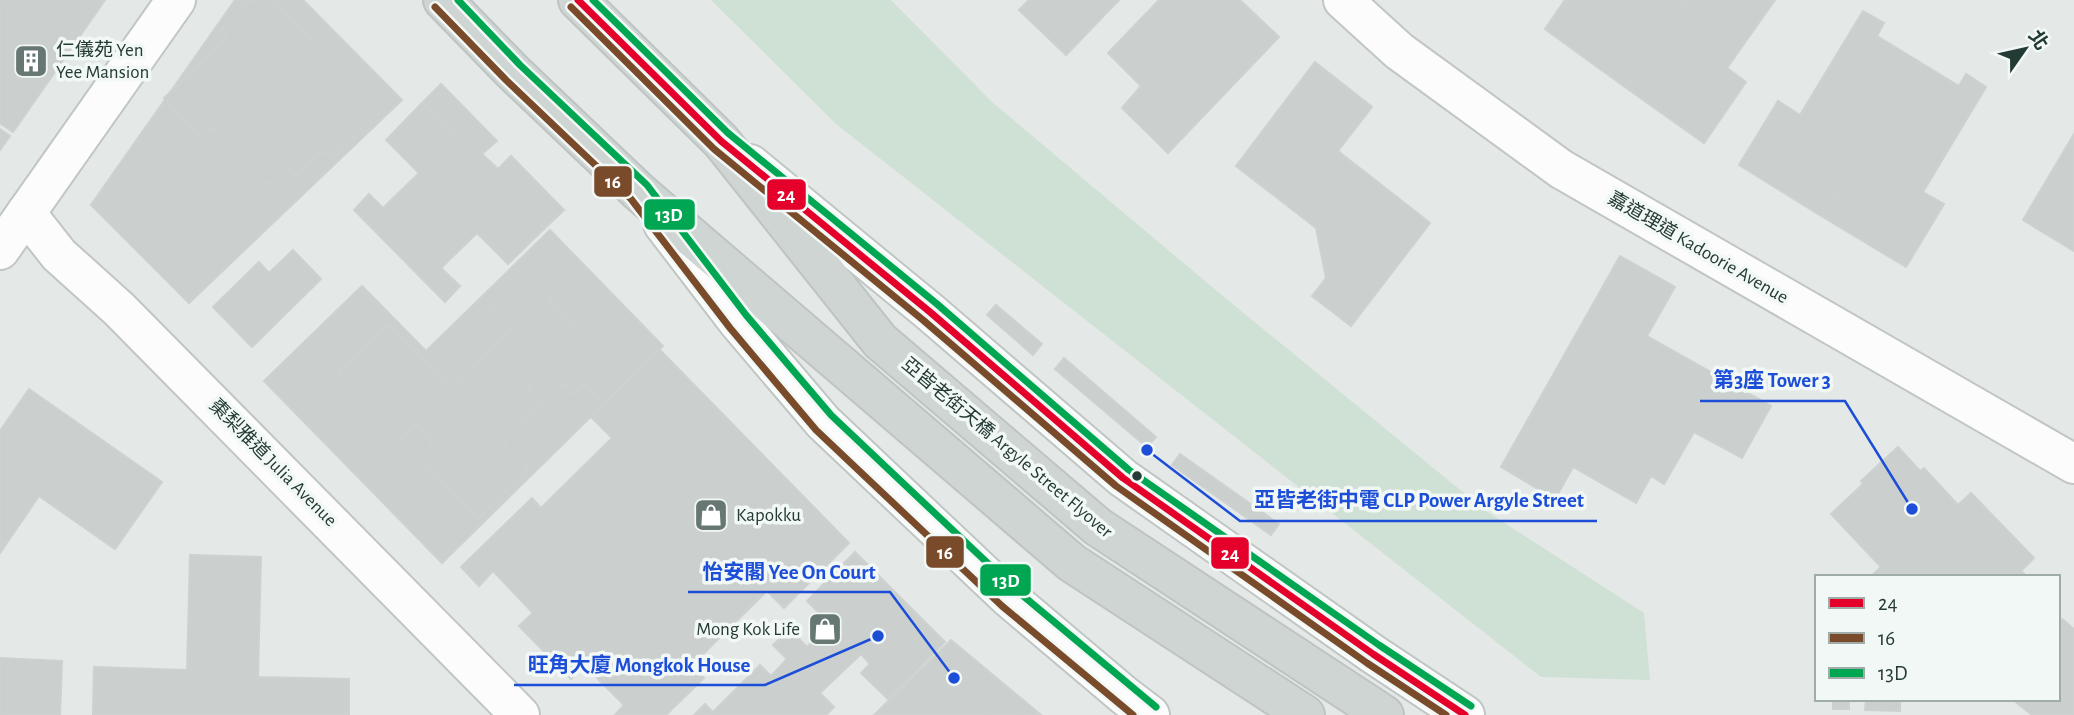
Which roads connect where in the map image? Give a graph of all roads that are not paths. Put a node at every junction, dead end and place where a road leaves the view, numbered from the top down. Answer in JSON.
{"nodes":[{"id":1,"x":176,"y":0,"type":"edge"},
{"id":2,"x":443,"y":0,"type":"edge"},
{"id":3,"x":578,"y":0,"type":"edge"},
{"id":4,"x":1343,"y":0,"type":"edge"},
{"id":5,"x":721,"y":141,"type":"junction"},
{"id":6,"x":639,"y":192,"type":"junction"},
{"id":7,"x":26,"y":213,"type":"junction"},
{"id":8,"x":0,"y":250,"type":"edge"},
{"id":9,"x":2074,"y":464,"type":"edge"},
{"id":10,"x":520,"y":715,"type":"edge"},
{"id":11,"x":1150,"y":715,"type":"edge"},
{"id":12,"x":1305,"y":715,"type":"edge"},
{"id":13,"x":1384,"y":715,"type":"edge"},
{"id":14,"x":1465,"y":715,"type":"edge"}],
"edges":[{"from":1,"to":7,"type":"street"},
{"from":2,"to":6,"type":"main road"},
{"from":3,"to":5,"type":"main road","name":"亞皆老街天橋 Argyle Street Flyover"},
{"from":4,"to":9,"type":"street","name":"嘉道理道 Kadoorie Avenue"},
{"from":5,"to":13,"type":"main road","name":"亞皆老街天橋 Argyle Street Flyover"},
{"from":5,"to":14,"type":"street"},
{"from":6,"to":11,"type":"street"},
{"from":6,"to":12,"type":"main road"},
{"from":7,"to":8,"type":"street"},
{"from":7,"to":10,"type":"street","name":"棗梨雅道 Julia Avenue"}]}
